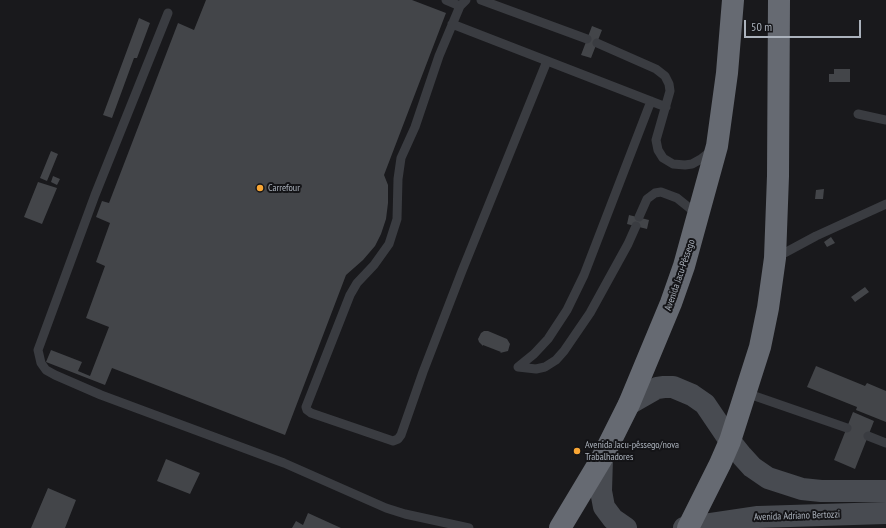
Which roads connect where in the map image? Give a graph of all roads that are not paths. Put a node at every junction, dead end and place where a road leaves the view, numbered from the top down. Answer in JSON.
{"nodes":[{"id":1,"x":446,"y":0,"type":"edge"},
{"id":2,"x":481,"y":0,"type":"edge"},
{"id":3,"x":733,"y":0,"type":"edge"},
{"id":4,"x":780,"y":0,"type":"edge"},
{"id":5,"x":463,"y":3,"type":"edge"},
{"id":6,"x":168,"y":13,"type":"dead end"},
{"id":7,"x":452,"y":24,"type":"junction"},
{"id":8,"x":587,"y":39,"type":"dead end"},
{"id":9,"x":597,"y":43,"type":"dead end"},
{"id":10,"x":546,"y":61,"type":"junction"},
{"id":11,"x":651,"y":100,"type":"junction"},
{"id":12,"x":666,"y":107,"type":"junction"},
{"id":13,"x":858,"y":114,"type":"dead end"},
{"id":14,"x":886,"y":120,"type":"edge"},
{"id":15,"x":717,"y":146,"type":"junction"},
{"id":16,"x":886,"y":204,"type":"edge"},
{"id":17,"x":699,"y":215,"type":"junction"},
{"id":18,"x":775,"y":258,"type":"junction"},
{"id":19,"x":746,"y":393,"type":"junction"},
{"id":20,"x":629,"y":404,"type":"junction"},
{"id":21,"x":847,"y":428,"type":"dead end"},
{"id":22,"x":868,"y":436,"type":"dead end"},
{"id":23,"x":730,"y":441,"type":"junction"},
{"id":24,"x":886,"y":443,"type":"edge"},
{"id":25,"x":602,"y":458,"type":"junction"},
{"id":26,"x":886,"y":491,"type":"edge"},
{"id":27,"x":886,"y":513,"type":"edge"},
{"id":28,"x":469,"y":528,"type":"edge"},
{"id":29,"x":560,"y":528,"type":"edge"},
{"id":30,"x":626,"y":528,"type":"edge"},
{"id":31,"x":687,"y":528,"type":"edge"}],
"edges":[{"from":1,"to":5,"type":"lane"},
{"from":2,"to":8,"type":"lane"},
{"from":3,"to":15,"type":"highway","name":"Avenida Jacu-Pêssego"},
{"from":4,"to":18,"type":"highway"},
{"from":5,"to":7,"type":"lane"},
{"from":6,"to":28,"type":"lane"},
{"from":7,"to":10,"type":"lane"},
{"from":7,"to":10,"type":"lane"},
{"from":9,"to":12,"type":"lane"},
{"from":10,"to":11,"type":"lane"},
{"from":11,"to":12,"type":"lane"},
{"from":11,"to":17,"type":"lane"},
{"from":12,"to":15,"type":"lane"},
{"from":13,"to":14,"type":"lane"},
{"from":15,"to":17,"type":"highway","name":"Avenida Jacu-Pêssego"},
{"from":16,"to":18,"type":"lane"},
{"from":17,"to":20,"type":"highway","name":"Avenida Jacu-Pêssego"},
{"from":18,"to":19,"type":"highway"},
{"from":19,"to":21,"type":"lane"},
{"from":19,"to":23,"type":"highway"},
{"from":20,"to":23,"type":"main road"},
{"from":20,"to":25,"type":"highway","name":"Avenida Jacu-Pêssego"},
{"from":22,"to":24,"type":"lane"},
{"from":23,"to":26,"type":"main road"},
{"from":23,"to":31,"type":"highway"},
{"from":25,"to":29,"type":"highway","name":"Avenida Jacu-Pêssego"},
{"from":25,"to":30,"type":"main road"},
{"from":27,"to":31,"type":"main road","name":"Avenida Adriano Bertozzi"}]}
